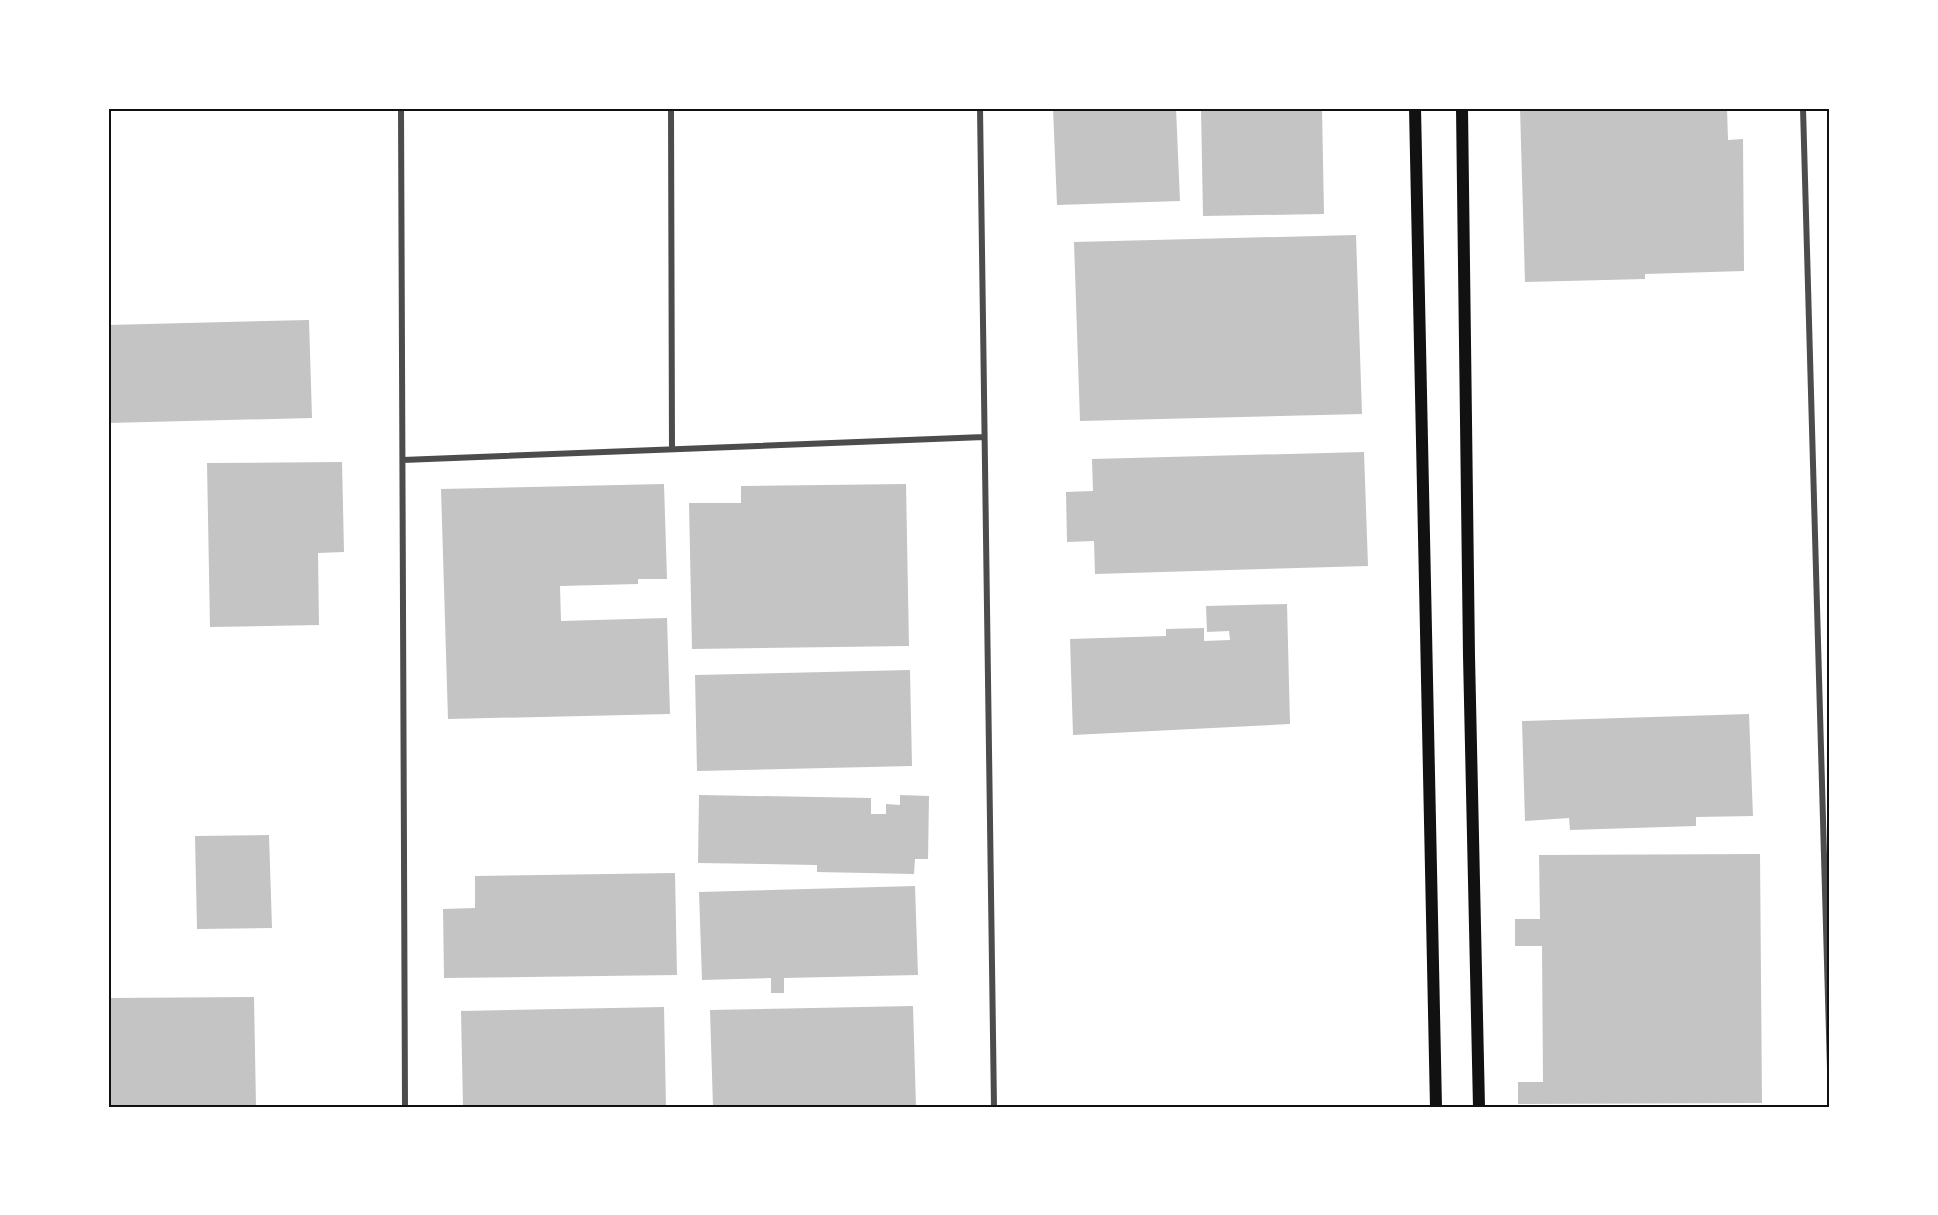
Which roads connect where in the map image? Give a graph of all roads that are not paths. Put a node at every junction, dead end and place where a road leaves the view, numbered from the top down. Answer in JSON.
{"nodes":[{"id":1,"x":401,"y":108,"type":"edge"},
{"id":2,"x":671,"y":108,"type":"edge"},
{"id":3,"x":980,"y":108,"type":"edge"},
{"id":4,"x":1415,"y":108,"type":"edge"},
{"id":5,"x":1462,"y":108,"type":"edge"},
{"id":6,"x":1803,"y":108,"type":"edge"},
{"id":7,"x":984,"y":437,"type":"junction"},
{"id":8,"x":672,"y":449,"type":"junction"},
{"id":9,"x":403,"y":460,"type":"junction"},
{"id":10,"x":1830,"y":1069,"type":"edge"},
{"id":11,"x":405,"y":1107,"type":"edge"},
{"id":12,"x":994,"y":1107,"type":"edge"},
{"id":13,"x":1436,"y":1107,"type":"edge"},
{"id":14,"x":1479,"y":1107,"type":"edge"}],
"edges":[{"from":1,"to":9,"type":"street"},
{"from":2,"to":8,"type":"street"},
{"from":3,"to":7,"type":"street"},
{"from":4,"to":13,"type":"main road"},
{"from":5,"to":14,"type":"main road"},
{"from":6,"to":10,"type":"street"},
{"from":7,"to":8,"type":"street"},
{"from":7,"to":12,"type":"street"},
{"from":8,"to":9,"type":"street"},
{"from":9,"to":11,"type":"street"}]}
